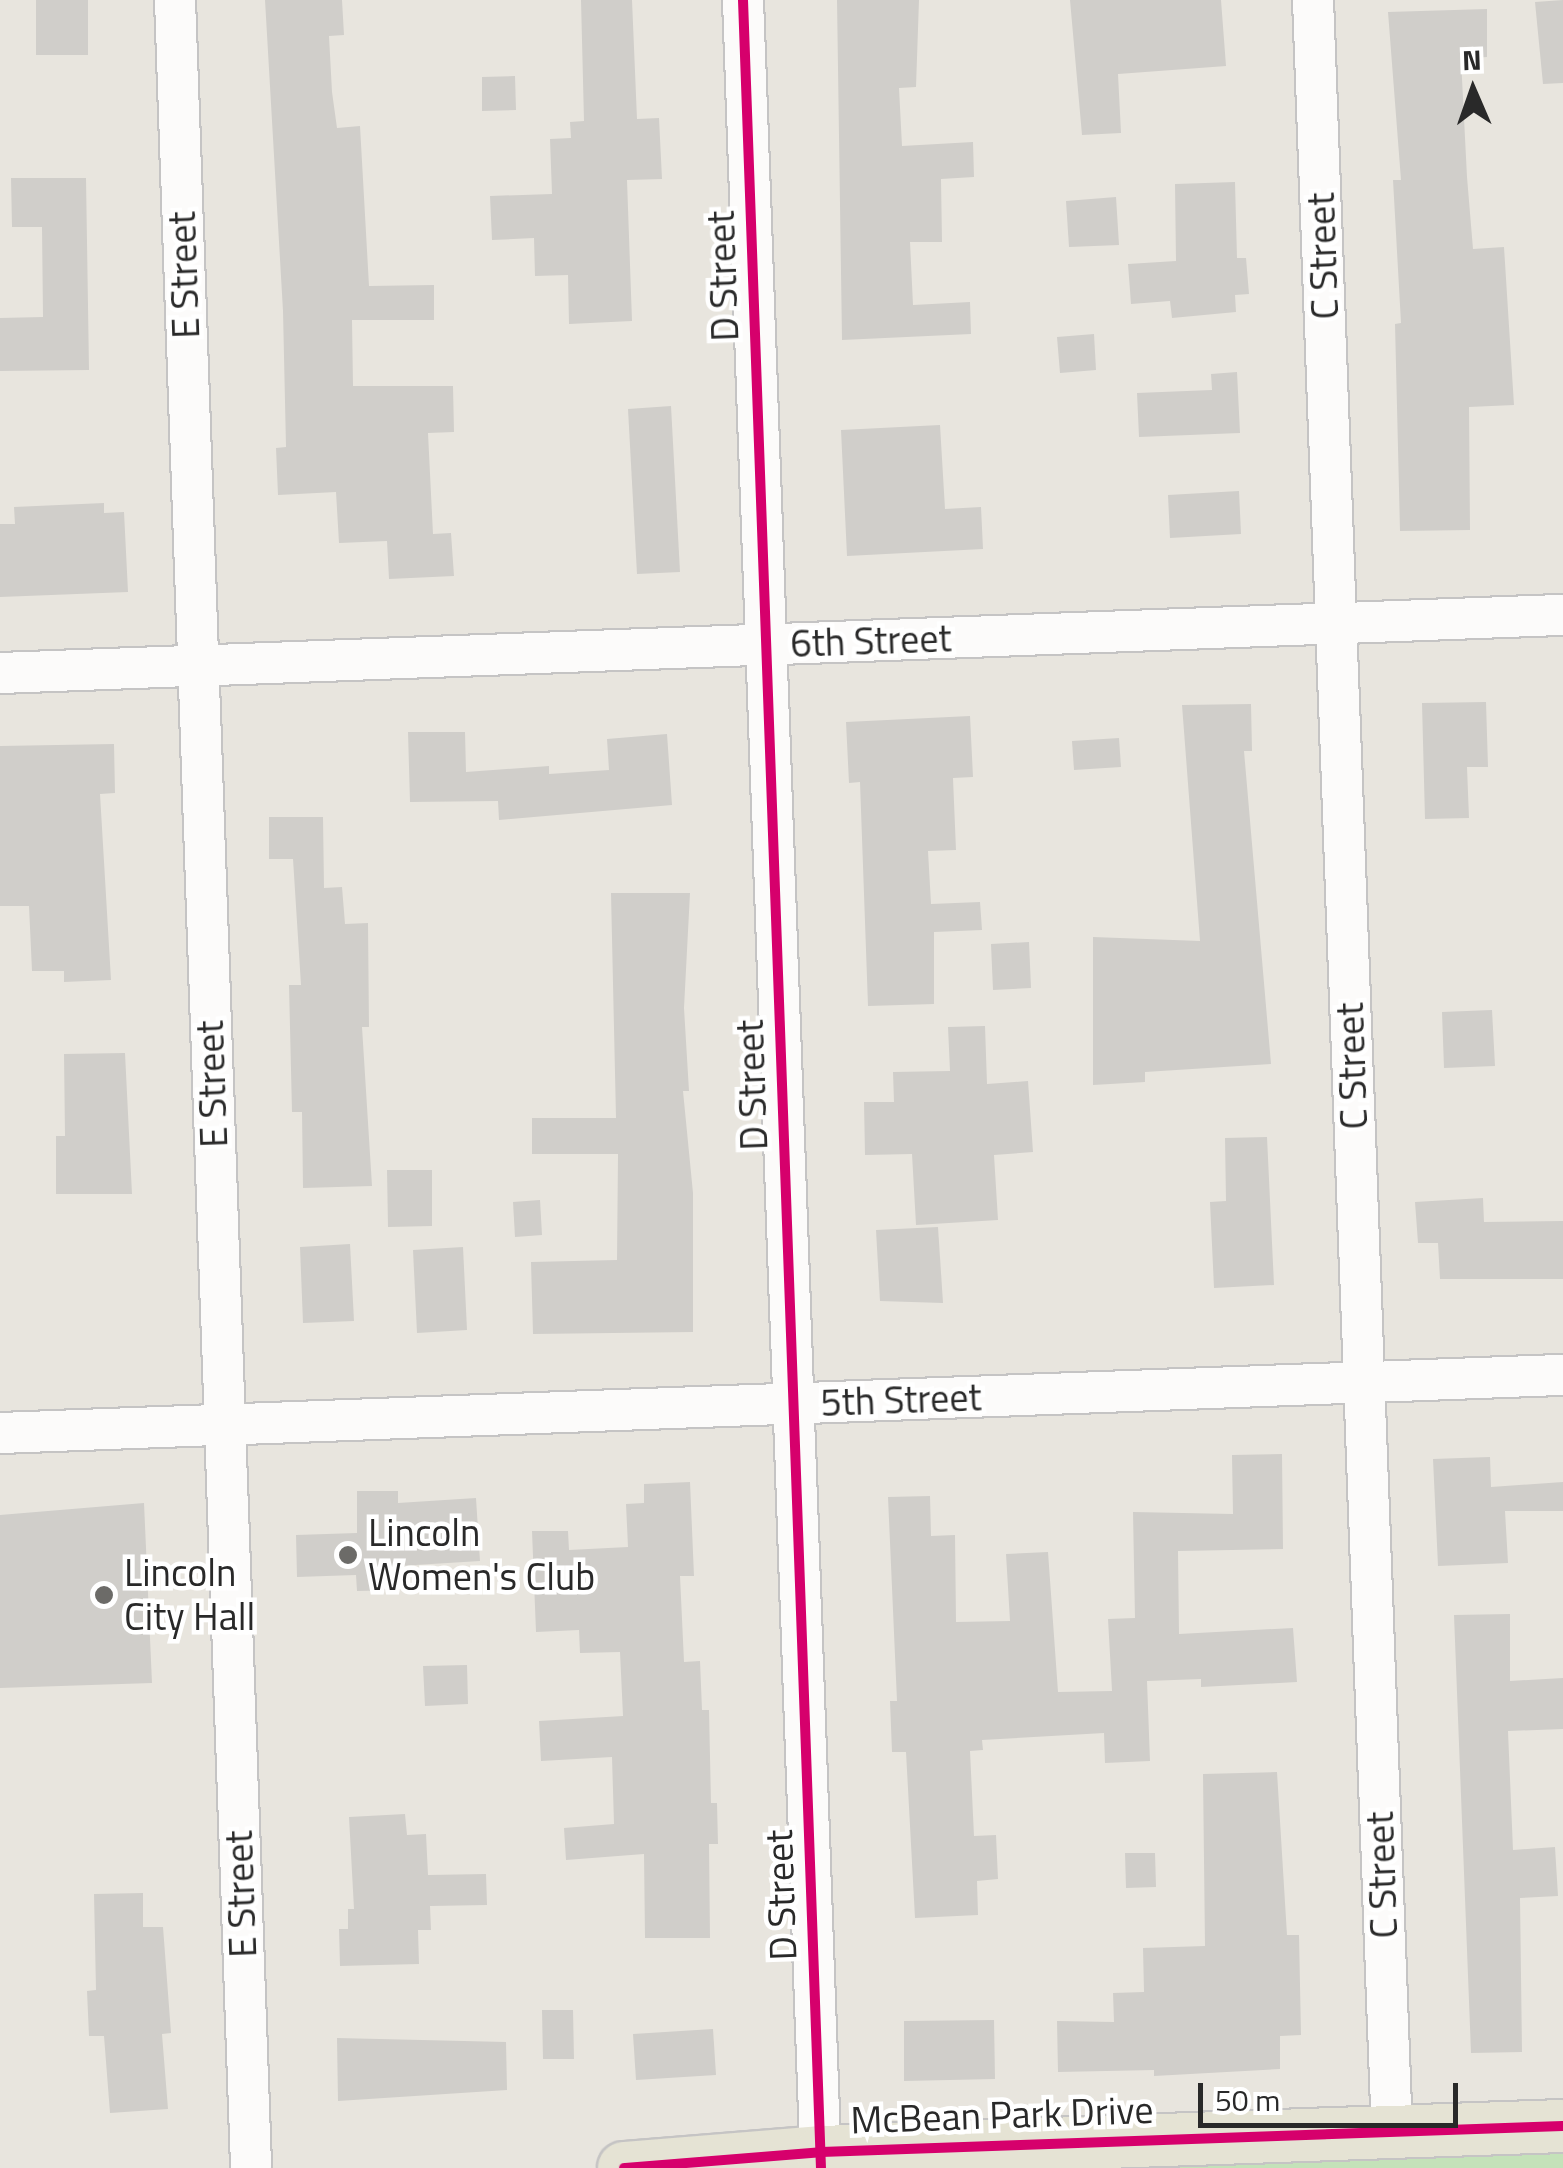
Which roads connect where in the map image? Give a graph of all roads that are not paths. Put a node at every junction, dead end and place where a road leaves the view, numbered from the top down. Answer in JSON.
{"nodes":[{"id":1,"x":175,"y":0,"type":"edge"},
{"id":2,"x":743,"y":0,"type":"edge"},
{"id":3,"x":1313,"y":0,"type":"edge"},
{"id":4,"x":1563,"y":615,"type":"edge"},
{"id":5,"x":1336,"y":624,"type":"junction"},
{"id":6,"x":766,"y":644,"type":"junction"},
{"id":7,"x":196,"y":666,"type":"junction"},
{"id":8,"x":0,"y":673,"type":"edge"},
{"id":9,"x":1563,"y":1376,"type":"edge"},
{"id":10,"x":1364,"y":1383,"type":"junction"},
{"id":11,"x":794,"y":1404,"type":"junction"},
{"id":12,"x":224,"y":1425,"type":"junction"},
{"id":13,"x":0,"y":1433,"type":"edge"},
{"id":14,"x":1563,"y":2126,"type":"edge"},
{"id":15,"x":1392,"y":2131,"type":"junction"},
{"id":16,"x":821,"y":2160,"type":"edge"},
{"id":17,"x":251,"y":2168,"type":"edge"},
{"id":18,"x":624,"y":2168,"type":"edge"}],
"edges":[{"from":1,"to":7,"type":"street","name":"E Street"},
{"from":2,"to":6,"type":"street","name":"D Street"},
{"from":3,"to":5,"type":"street","name":"C Street"},
{"from":4,"to":5,"type":"street","name":"6th Street"},
{"from":5,"to":6,"type":"street","name":"6th Street"},
{"from":5,"to":10,"type":"street","name":"C Street"},
{"from":6,"to":7,"type":"street","name":"6th Street"},
{"from":6,"to":11,"type":"street","name":"D Street"},
{"from":7,"to":8,"type":"street","name":"6th Street"},
{"from":7,"to":12,"type":"street","name":"E Street"},
{"from":9,"to":10,"type":"street","name":"5th Street"},
{"from":10,"to":11,"type":"street","name":"5th Street"},
{"from":10,"to":15,"type":"street","name":"C Street"},
{"from":11,"to":12,"type":"street","name":"5th Street"},
{"from":11,"to":16,"type":"street","name":"D Street"},
{"from":12,"to":13,"type":"street","name":"5th Street"},
{"from":12,"to":17,"type":"street","name":"E Street"},
{"from":14,"to":15,"type":"main road","name":"McBean Park Drive"},
{"from":15,"to":16,"type":"main road","name":"McBean Park Drive"},
{"from":16,"to":18,"type":"main road","name":"McBean Park Drive"}]}
